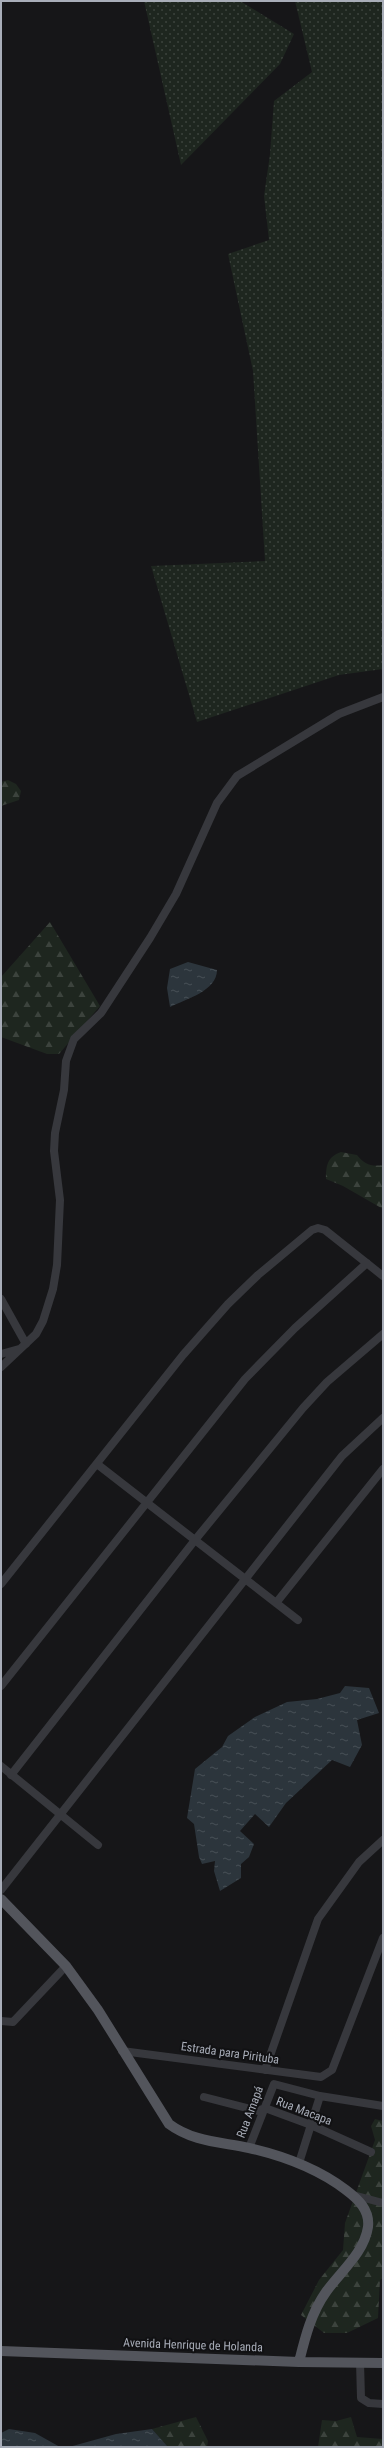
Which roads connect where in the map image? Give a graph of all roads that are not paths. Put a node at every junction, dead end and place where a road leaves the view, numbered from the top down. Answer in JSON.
{"nodes":[{"id":1,"x":383,"y":696,"type":"edge"},
{"id":2,"x":367,"y":1263,"type":"junction"},
{"id":3,"x":383,"y":1276,"type":"edge"},
{"id":4,"x":1,"y":1299,"type":"edge"},
{"id":5,"x":383,"y":1334,"type":"edge"},
{"id":6,"x":24,"y":1346,"type":"junction"},
{"id":7,"x":1,"y":1354,"type":"edge"},
{"id":8,"x":1,"y":1368,"type":"edge"},
{"id":9,"x":383,"y":1418,"type":"edge"},
{"id":10,"x":97,"y":1464,"type":"junction"},
{"id":11,"x":383,"y":1469,"type":"edge"},
{"id":12,"x":148,"y":1503,"type":"junction"},
{"id":13,"x":195,"y":1540,"type":"junction"},
{"id":14,"x":244,"y":1579,"type":"junction"},
{"id":15,"x":1,"y":1584,"type":"edge"},
{"id":16,"x":276,"y":1603,"type":"junction"},
{"id":17,"x":298,"y":1620,"type":"dead end"},
{"id":18,"x":1,"y":1686,"type":"edge"},
{"id":19,"x":1,"y":1766,"type":"edge"},
{"id":20,"x":12,"y":1775,"type":"junction"},
{"id":21,"x":60,"y":1815,"type":"junction"},
{"id":22,"x":383,"y":1840,"type":"edge"},
{"id":23,"x":98,"y":1845,"type":"dead end"},
{"id":24,"x":1,"y":1890,"type":"edge"},
{"id":25,"x":1,"y":1899,"type":"edge"},
{"id":26,"x":383,"y":1938,"type":"edge"},
{"id":27,"x":380,"y":1952,"type":"edge"},
{"id":28,"x":66,"y":1966,"type":"junction"},
{"id":29,"x":1,"y":2021,"type":"edge"},
{"id":30,"x":122,"y":2051,"type":"junction"},
{"id":31,"x":265,"y":2070,"type":"junction"},
{"id":32,"x":274,"y":2084,"type":"joint"},
{"id":33,"x":204,"y":2096,"type":"dead end"},
{"id":34,"x":320,"y":2096,"type":"junction"},
{"id":35,"x":383,"y":2106,"type":"edge"},
{"id":36,"x":264,"y":2108,"type":"junction"},
{"id":37,"x":311,"y":2125,"type":"junction"},
{"id":38,"x":249,"y":2148,"type":"junction"},
{"id":39,"x":370,"y":2152,"type":"dead end"},
{"id":40,"x":299,"y":2163,"type":"junction"},
{"id":41,"x":353,"y":2195,"type":"junction"},
{"id":42,"x":383,"y":2203,"type":"edge"},
{"id":43,"x":1,"y":2351,"type":"edge"},
{"id":44,"x":299,"y":2362,"type":"junction"},
{"id":45,"x":360,"y":2362,"type":"junction"},
{"id":46,"x":383,"y":2363,"type":"edge"},
{"id":47,"x":383,"y":2404,"type":"edge"}],
"edges":[{"from":1,"to":6,"type":"street"},
{"from":2,"to":3,"type":"street"},
{"from":2,"to":10,"type":"street"},
{"from":2,"to":12,"type":"street"},
{"from":4,"to":6,"type":"street"},
{"from":5,"to":13,"type":"street"},
{"from":6,"to":7,"type":"street"},
{"from":6,"to":8,"type":"street"},
{"from":9,"to":14,"type":"street"},
{"from":10,"to":12,"type":"street"},
{"from":10,"to":15,"type":"street"},
{"from":11,"to":16,"type":"street"},
{"from":12,"to":13,"type":"street"},
{"from":12,"to":18,"type":"street"},
{"from":13,"to":14,"type":"street"},
{"from":13,"to":20,"type":"street"},
{"from":14,"to":16,"type":"street"},
{"from":14,"to":21,"type":"street"},
{"from":16,"to":17,"type":"street"},
{"from":19,"to":20,"type":"street"},
{"from":20,"to":21,"type":"street"},
{"from":21,"to":23,"type":"street"},
{"from":21,"to":24,"type":"street"},
{"from":22,"to":31,"type":"street"},
{"from":25,"to":28,"type":"main road"},
{"from":26,"to":27,"type":"street"},
{"from":27,"to":31,"type":"street","name":"Estrada para Pirituba"},
{"from":28,"to":29,"type":"street"},
{"from":28,"to":30,"type":"main road"},
{"from":30,"to":31,"type":"street","name":"Estrada para Pirituba"},
{"from":30,"to":38,"type":"main road"},
{"from":32,"to":34,"type":"street","name":"Estrada para Pirituba"},
{"from":32,"to":36,"type":"street","name":"Rua Amapá"},
{"from":33,"to":36,"type":"street","name":"Rua Macapa"},
{"from":34,"to":35,"type":"street","name":"Estrada para Pirituba"},
{"from":34,"to":37,"type":"street"},
{"from":36,"to":37,"type":"street","name":"Rua Macapa"},
{"from":36,"to":38,"type":"street","name":"Rua Amapá"},
{"from":37,"to":39,"type":"street","name":"Rua Macapa"},
{"from":37,"to":40,"type":"street"},
{"from":38,"to":40,"type":"main road"},
{"from":40,"to":41,"type":"main road"},
{"from":41,"to":42,"type":"street"},
{"from":41,"to":44,"type":"main road"},
{"from":43,"to":44,"type":"main road","name":"Avenida Henrique de Holanda"},
{"from":44,"to":45,"type":"main road","name":"Avenida Henrique de Holanda"},
{"from":45,"to":46,"type":"main road","name":"Avenida Henrique de Holanda"},
{"from":45,"to":47,"type":"street"}]}
